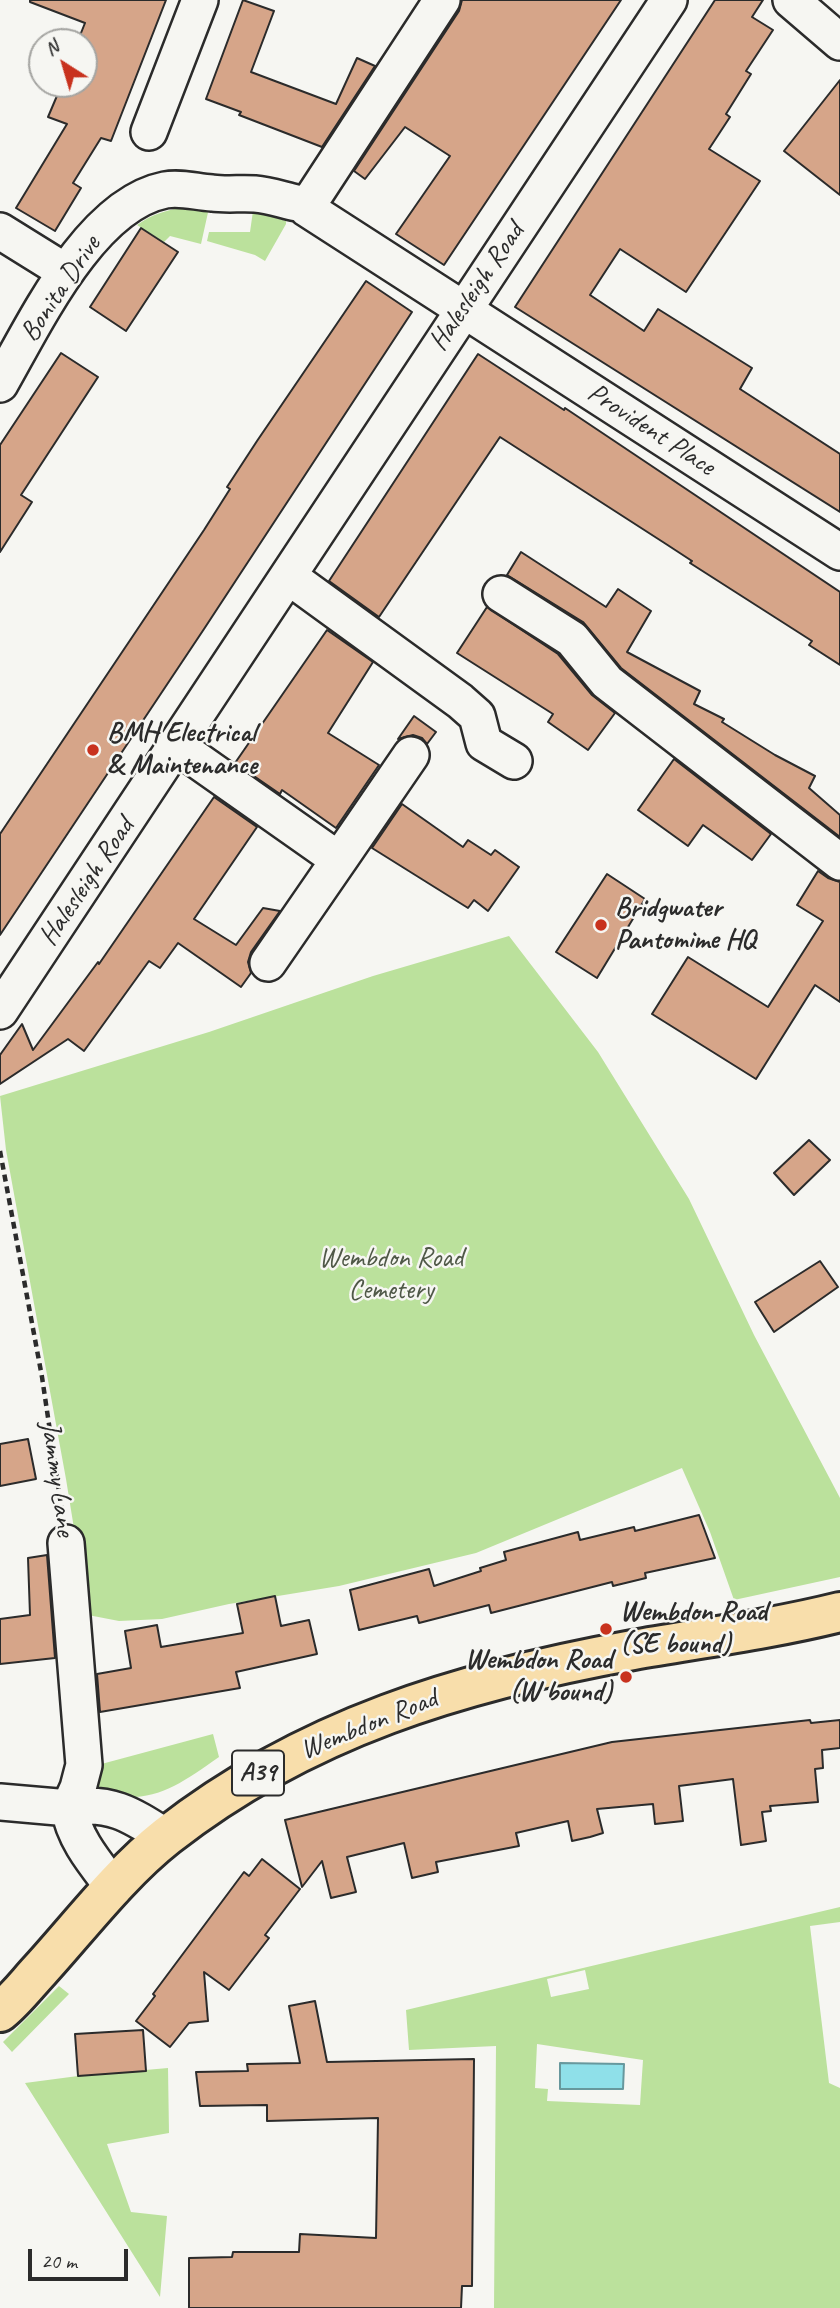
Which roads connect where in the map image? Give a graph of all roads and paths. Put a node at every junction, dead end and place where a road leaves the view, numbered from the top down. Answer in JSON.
{"nodes":[{"id":1,"x":200,"y":0,"type":"edge"},
{"id":2,"x":442,"y":0,"type":"edge"},
{"id":3,"x":669,"y":0,"type":"edge"},
{"id":4,"x":791,"y":0,"type":"edge"},
{"id":5,"x":840,"y":42,"type":"edge"},
{"id":6,"x":149,"y":132,"type":"dead end"},
{"id":7,"x":296,"y":203,"type":"dead end"},
{"id":8,"x":0,"y":231,"type":"edge"},
{"id":9,"x":66,"y":272,"type":"junction"},
{"id":10,"x":462,"y":309,"type":"junction"},
{"id":11,"x":0,"y":384,"type":"edge"},
{"id":12,"x":840,"y":552,"type":"edge"},
{"id":13,"x":288,"y":576,"type":"junction"},
{"id":14,"x":501,"y":594,"type":"dead end"},
{"id":15,"x":177,"y":746,"type":"junction"},
{"id":16,"x":411,"y":755,"type":"dead end"},
{"id":17,"x":514,"y":761,"type":"dead end"},
{"id":18,"x":339,"y":860,"type":"junction"},
{"id":19,"x":840,"y":862,"type":"edge"},
{"id":20,"x":268,"y":963,"type":"dead end"},
{"id":21,"x":0,"y":1011,"type":"edge"},
{"id":22,"x":0,"y":1151,"type":"edge"},
{"id":23,"x":66,"y":1543,"type":"joint"},
{"id":24,"x":840,"y":1612,"type":"edge"},
{"id":25,"x":0,"y":1802,"type":"edge"},
{"id":26,"x":69,"y":1808,"type":"junction"},
{"id":27,"x":166,"y":1837,"type":"junction"},
{"id":28,"x":114,"y":1888,"type":"junction"},
{"id":29,"x":0,"y":2012,"type":"edge"}],
"edges":[{"from":1,"to":6,"type":"street"},
{"from":2,"to":10,"type":"street","name":"Provident Place"},
{"from":3,"to":10,"type":"street","name":"Halesleigh Road"},
{"from":4,"to":5,"type":"street"},
{"from":7,"to":9,"type":"street","name":"Bonita Drive"},
{"from":8,"to":9,"type":"street"},
{"from":9,"to":11,"type":"street","name":"Bonita Drive"},
{"from":10,"to":12,"type":"street","name":"Provident Place"},
{"from":10,"to":13,"type":"street","name":"Halesleigh Road"},
{"from":13,"to":15,"type":"street","name":"Halesleigh Road"},
{"from":13,"to":17,"type":"street"},
{"from":14,"to":19,"type":"street"},
{"from":15,"to":18,"type":"street"},
{"from":15,"to":21,"type":"street","name":"Halesleigh Road"},
{"from":16,"to":18,"type":"street"},
{"from":18,"to":20,"type":"street"},
{"from":22,"to":23,"type":"path","name":"Jammy Lane"},
{"from":23,"to":26,"type":"street","name":"Jammy Lane"},
{"from":24,"to":27,"type":"main road","name":"Wembdon Road","number":"A39"},
{"from":25,"to":26,"type":"street"},
{"from":26,"to":27,"type":"street"},
{"from":26,"to":28,"type":"street"},
{"from":27,"to":28,"type":"main road","name":"Wembdon Road","number":"A39"},
{"from":28,"to":29,"type":"main road","number":"A39"}]}
